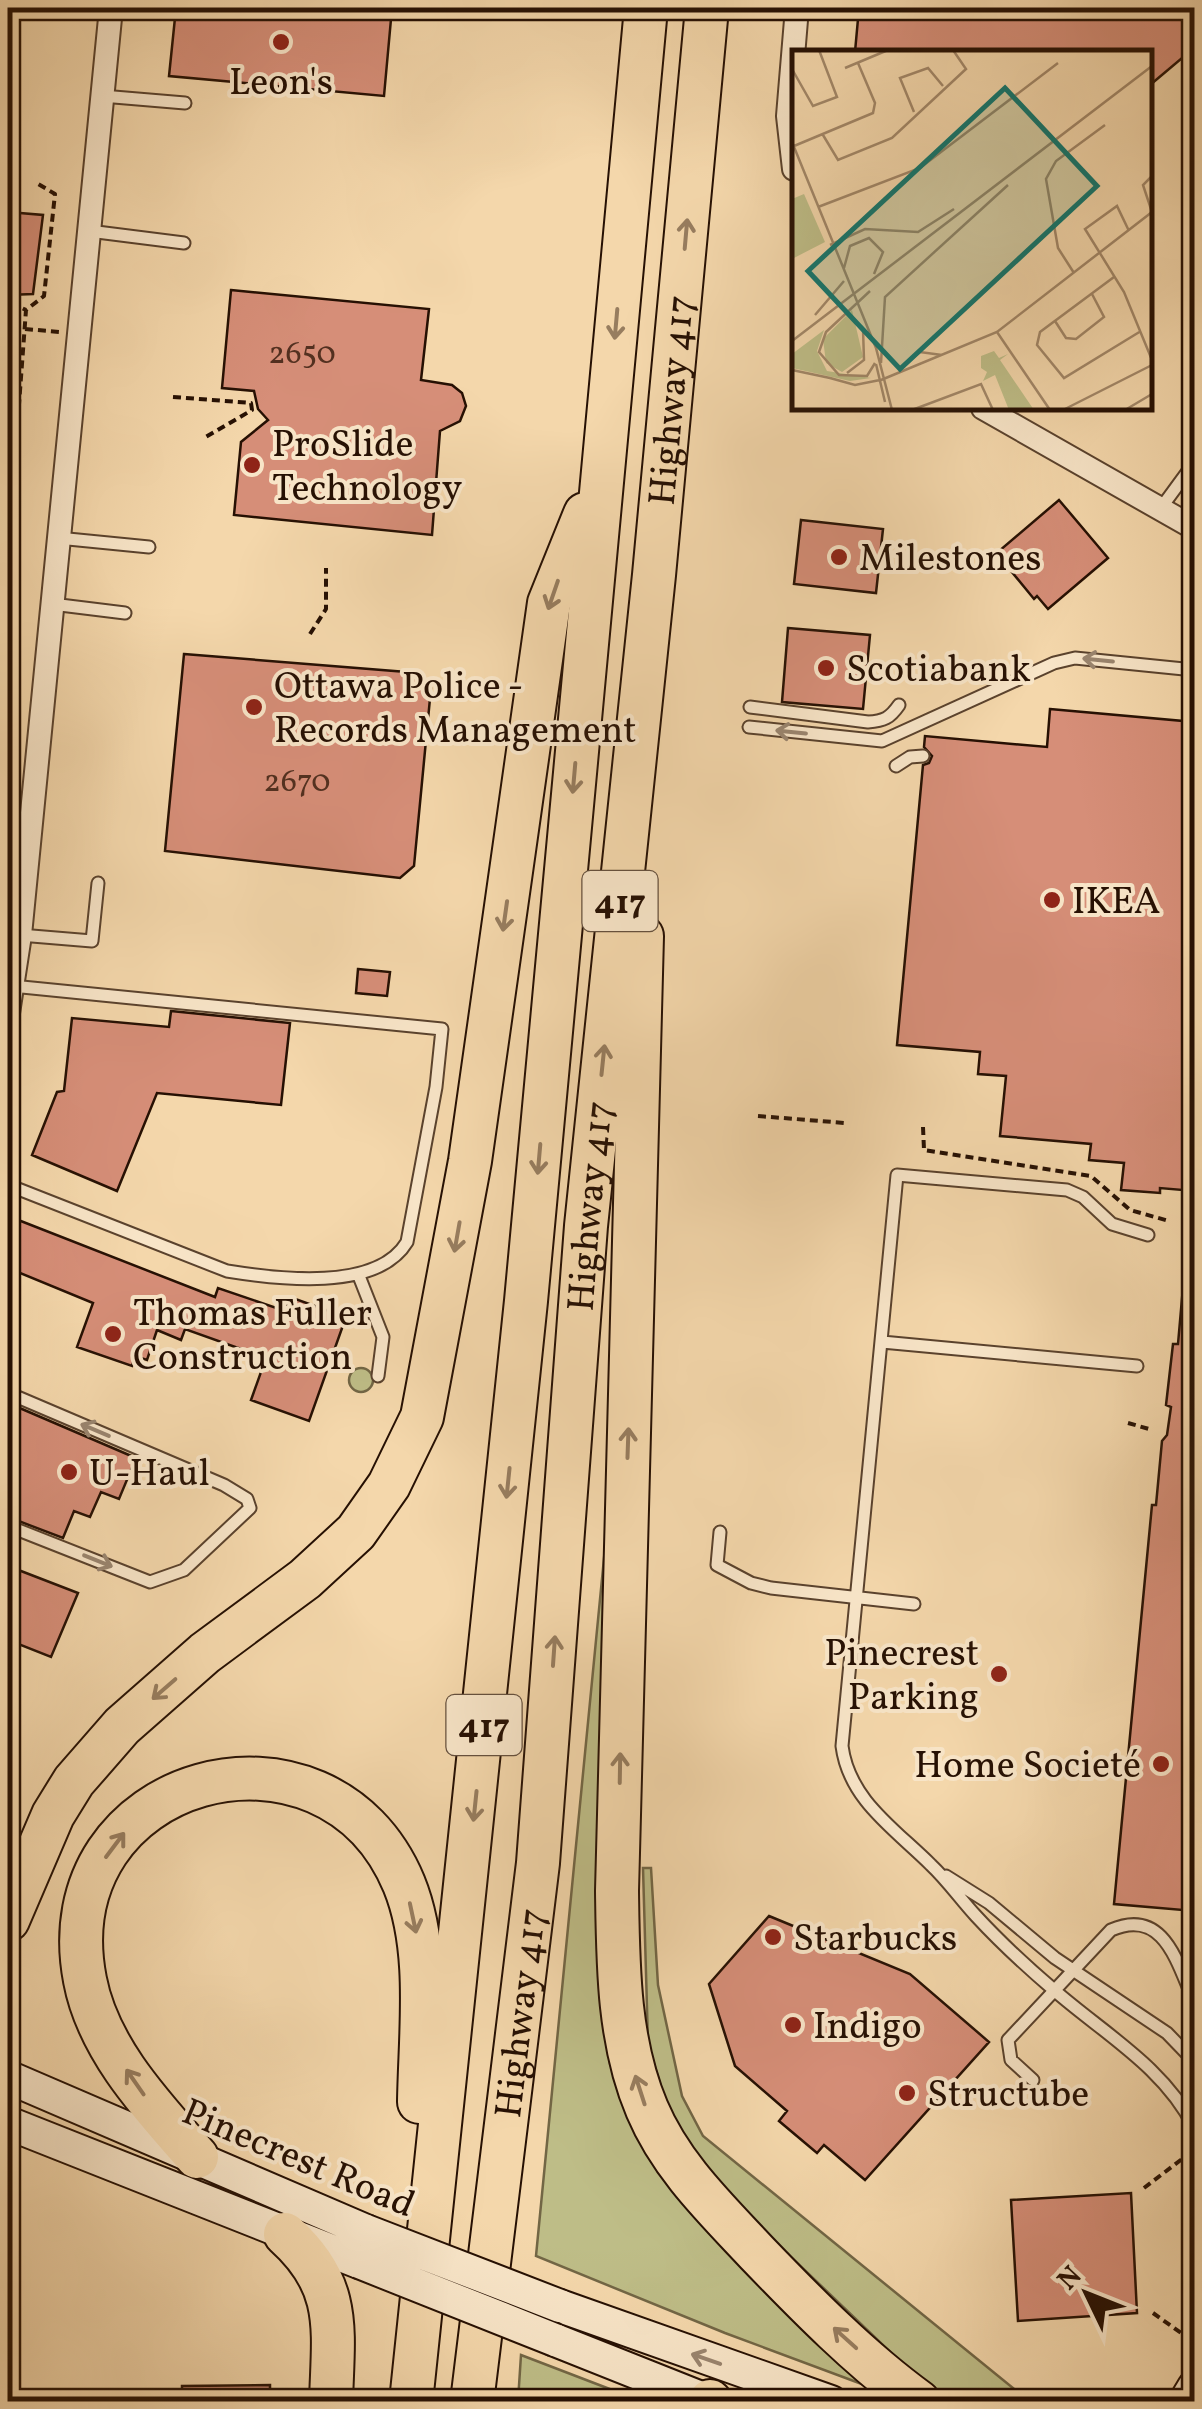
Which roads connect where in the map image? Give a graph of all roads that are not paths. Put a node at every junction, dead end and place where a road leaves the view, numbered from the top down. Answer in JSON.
{"nodes":[{"id":1,"x":112,"y":8,"type":"edge"},
{"id":2,"x":646,"y":8,"type":"edge"},
{"id":3,"x":707,"y":8,"type":"edge"},
{"id":4,"x":797,"y":8,"type":"edge"},
{"id":5,"x":794,"y":50,"type":"edge"},
{"id":6,"x":792,"y":68,"type":"edge"},
{"id":7,"x":102,"y":96,"type":"junction"},
{"id":8,"x":186,"y":103,"type":"dead end"},
{"id":9,"x":792,"y":151,"type":"edge"},
{"id":10,"x":88,"y":231,"type":"junction"},
{"id":11,"x":184,"y":243,"type":"dead end"},
{"id":12,"x":987,"y":410,"type":"edge"},
{"id":13,"x":1194,"y":463,"type":"edge"},
{"id":14,"x":602,"y":472,"type":"junction"},
{"id":15,"x":1161,"y":508,"type":"junction"},
{"id":16,"x":1194,"y":528,"type":"edge"},
{"id":17,"x":58,"y":538,"type":"junction"},
{"id":18,"x":149,"y":547,"type":"dead end"},
{"id":19,"x":654,"y":575,"type":"junction"},
{"id":20,"x":52,"y":604,"type":"junction"},
{"id":21,"x":126,"y":612,"type":"dead end"},
{"id":22,"x":1194,"y":670,"type":"edge"},
{"id":23,"x":899,"y":705,"type":"dead end"},
{"id":24,"x":750,"y":707,"type":"dead end"},
{"id":25,"x":749,"y":727,"type":"dead end"},
{"id":26,"x":924,"y":756,"type":"dead end"},
{"id":27,"x":896,"y":766,"type":"dead end"},
{"id":28,"x":98,"y":883,"type":"dead end"},
{"id":29,"x":20,"y":935,"type":"junction"},
{"id":30,"x":12,"y":986,"type":"junction"},
{"id":31,"x":8,"y":1013,"type":"edge"},
{"id":32,"x":8,"y":1185,"type":"edge"},
{"id":33,"x":1148,"y":1235,"type":"dead end"},
{"id":34,"x":359,"y":1276,"type":"junction"},
{"id":35,"x":882,"y":1342,"type":"junction"},
{"id":36,"x":1137,"y":1366,"type":"dead end"},
{"id":37,"x":378,"y":1376,"type":"dead end"},
{"id":38,"x":8,"y":1393,"type":"edge"},
{"id":39,"x":8,"y":1526,"type":"edge"},
{"id":40,"x":720,"y":1532,"type":"dead end"},
{"id":41,"x":856,"y":1598,"type":"junction"},
{"id":42,"x":914,"y":1604,"type":"dead end"},
{"id":43,"x":934,"y":1868,"type":"junction"},
{"id":44,"x":8,"y":1920,"type":"edge"},
{"id":45,"x":1072,"y":1969,"type":"junction"},
{"id":46,"x":1054,"y":1990,"type":"junction"},
{"id":47,"x":1194,"y":2001,"type":"edge"},
{"id":48,"x":1194,"y":2036,"type":"edge"},
{"id":49,"x":1184,"y":2048,"type":"junction"},
{"id":50,"x":1194,"y":2061,"type":"edge"},
{"id":51,"x":8,"y":2077,"type":"edge"},
{"id":52,"x":1033,"y":2080,"type":"dead end"},
{"id":53,"x":8,"y":2123,"type":"edge"},
{"id":54,"x":1194,"y":2127,"type":"edge"},
{"id":55,"x":505,"y":2130,"type":"junction"},
{"id":56,"x":204,"y":2160,"type":"junction"},
{"id":57,"x":286,"y":2216,"type":"junction"},
{"id":58,"x":362,"y":2246,"type":"junction"},
{"id":59,"x":1194,"y":2386,"type":"edge"},
{"id":60,"x":412,"y":2394,"type":"edge"},
{"id":61,"x":331,"y":2402,"type":"edge"},
{"id":62,"x":472,"y":2402,"type":"edge"},
{"id":63,"x":496,"y":2402,"type":"edge"},
{"id":64,"x":710,"y":2402,"type":"edge"},
{"id":65,"x":831,"y":2402,"type":"edge"},
{"id":66,"x":919,"y":2402,"type":"edge"},
{"id":67,"x":1186,"y":2402,"type":"edge"}],
"edges":[{"from":1,"to":7,"type":"street"},
{"from":2,"to":14,"type":"highway","number":"417","one_way":true},
{"from":19,"to":3,"type":"highway","name":"Highway 417","number":"417","one_way":true},
{"from":4,"to":5,"type":"street"},
{"from":6,"to":9,"type":"street"},
{"from":7,"to":8,"type":"lane"},
{"from":7,"to":10,"type":"street"},
{"from":10,"to":11,"type":"lane"},
{"from":10,"to":17,"type":"street"},
{"from":12,"to":15,"type":"street"},
{"from":13,"to":15,"type":"lane"},
{"from":14,"to":44,"type":"highway","one_way":true},
{"from":14,"to":60,"type":"highway","number":"417","one_way":true},
{"from":15,"to":16,"type":"street"},
{"from":17,"to":18,"type":"lane"},
{"from":17,"to":20,"type":"street"},
{"from":55,"to":19,"type":"highway","name":"Highway 417","number":"417","one_way":true},
{"from":66,"to":19,"type":"highway","one_way":true},
{"from":20,"to":21,"type":"lane"},
{"from":20,"to":29,"type":"street"},
{"from":22,"to":25,"type":"lane","one_way":true},
{"from":23,"to":24,"type":"lane"},
{"from":26,"to":27,"type":"lane"},
{"from":28,"to":29,"type":"lane"},
{"from":29,"to":30,"type":"street"},
{"from":30,"to":31,"type":"street"},
{"from":30,"to":34,"type":"lane"},
{"from":32,"to":34,"type":"lane"},
{"from":33,"to":35,"type":"lane"},
{"from":34,"to":37,"type":"lane"},
{"from":35,"to":36,"type":"lane"},
{"from":35,"to":41,"type":"lane"},
{"from":39,"to":38,"type":"lane","one_way":true},
{"from":40,"to":41,"type":"lane"},
{"from":41,"to":42,"type":"lane"},
{"from":41,"to":43,"type":"lane"},
{"from":43,"to":45,"type":"lane"},
{"from":43,"to":46,"type":"lane"},
{"from":45,"to":46,"type":"lane"},
{"from":45,"to":47,"type":"lane"},
{"from":45,"to":49,"type":"lane"},
{"from":46,"to":52,"type":"lane"},
{"from":46,"to":54,"type":"lane"},
{"from":48,"to":49,"type":"lane"},
{"from":49,"to":50,"type":"lane"},
{"from":51,"to":56,"type":"main road","name":"Pinecrest Road"},
{"from":53,"to":57,"type":"main road","name":"Pinecrest Road"},
{"from":55,"to":62,"type":"highway","name":"Highway 417","number":"417"},
{"from":55,"to":63,"type":"highway"},
{"from":56,"to":57,"type":"main road","name":"Pinecrest Road"},
{"from":56,"to":60,"type":"highway","one_way":true},
{"from":57,"to":58,"type":"main road","name":"Pinecrest Road"},
{"from":57,"to":61,"type":"highway"},
{"from":58,"to":64,"type":"main road","name":"Pinecrest Road","bridge":true},
{"from":65,"to":58,"type":"main road","name":"Pinecrest Road","one_way":true,"bridge":true},
{"from":59,"to":67,"type":"main road"}]}
